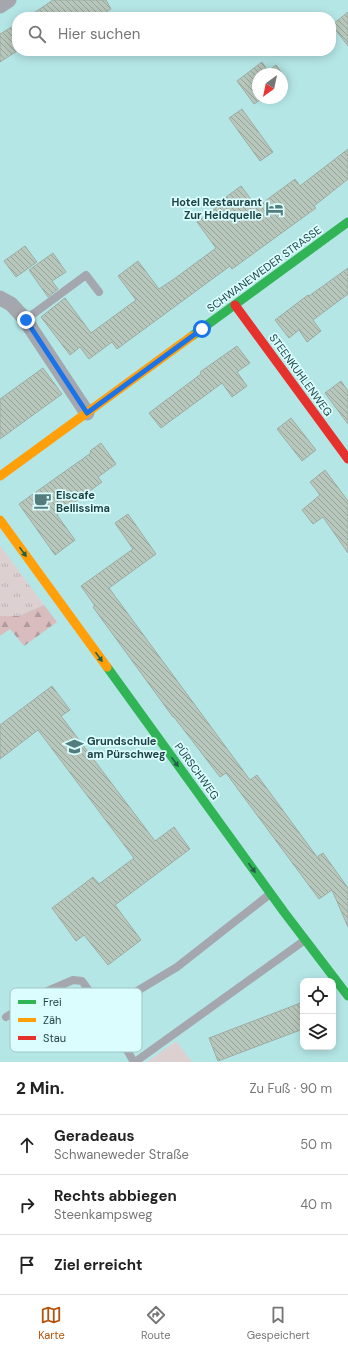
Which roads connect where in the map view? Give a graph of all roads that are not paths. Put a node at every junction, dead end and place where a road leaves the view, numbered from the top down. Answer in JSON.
{"nodes":[{"id":1,"x":9,"y":0,"type":"edge"},
{"id":2,"x":0,"y":6,"type":"edge"},
{"id":3,"x":348,"y":222,"type":"edge"},
{"id":4,"x":99,"y":292,"type":"dead end"},
{"id":5,"x":0,"y":298,"type":"edge"},
{"id":6,"x":235,"y":305,"type":"junction"},
{"id":7,"x":26,"y":320,"type":"junction"},
{"id":8,"x":87,"y":413,"type":"junction"},
{"id":9,"x":348,"y":459,"type":"edge"},
{"id":10,"x":0,"y":476,"type":"edge"},
{"id":11,"x":0,"y":520,"type":"edge"},
{"id":12,"x":270,"y":894,"type":"junction"},
{"id":13,"x":305,"y":940,"type":"junction"},
{"id":14,"x":54,"y":988,"type":"edge"},
{"id":15,"x":87,"y":988,"type":"edge"},
{"id":16,"x":142,"y":988,"type":"edge"},
{"id":17,"x":348,"y":996,"type":"edge"},
{"id":18,"x":10,"y":1014,"type":"edge"},
{"id":19,"x":6,"y":1017,"type":"dead end"},
{"id":20,"x":129,"y":1052,"type":"edge"},
{"id":21,"x":135,"y":1062,"type":"edge"}],
"edges":[{"from":1,"to":2,"type":"street"},
{"from":3,"to":6,"type":"street","name":"SCHWANEWEDER STRASSE"},
{"from":4,"to":7,"type":"lane"},
{"from":5,"to":7,"type":"street"},
{"from":6,"to":8,"type":"street","name":"SCHWANEWEDER STRASSE"},
{"from":6,"to":9,"type":"street","name":"STEENKUHLENWEG"},
{"from":7,"to":8,"type":"street"},
{"from":8,"to":10,"type":"street","name":"SCHWANEWEDER STRASSE"},
{"from":11,"to":12,"type":"street","name":"PÜRSCHWEG","one_way":true},
{"from":12,"to":13,"type":"street","name":"PÜRSCHWEG"},
{"from":12,"to":16,"type":"lane"},
{"from":13,"to":17,"type":"street","name":"PÜRSCHWEG"},
{"from":13,"to":21,"type":"lane"},
{"from":14,"to":15,"type":"lane"},
{"from":18,"to":19,"type":"lane"},
{"from":20,"to":21,"type":"lane"}]}
